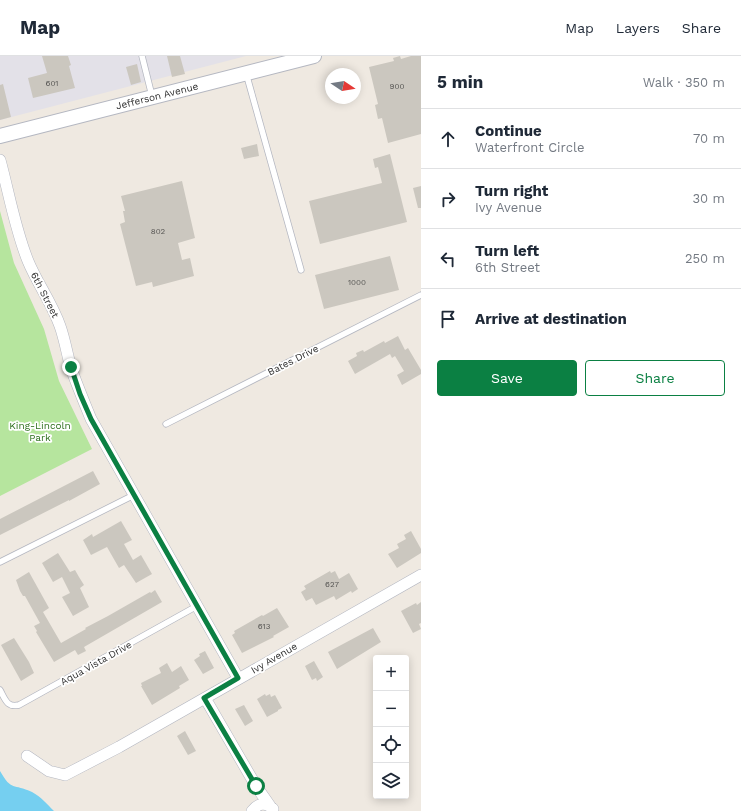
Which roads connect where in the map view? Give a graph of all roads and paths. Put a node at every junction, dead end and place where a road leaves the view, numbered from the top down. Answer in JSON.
{"nodes":[{"id":1,"x":142,"y":56,"type":"edge"},
{"id":2,"x":314,"y":56,"type":"edge"},
{"id":3,"x":246,"y":73,"type":"junction"},
{"id":4,"x":152,"y":97,"type":"junction"},
{"id":5,"x":0,"y":136,"type":"edge"},
{"id":6,"x":0,"y":160,"type":"edge"},
{"id":7,"x":301,"y":270,"type":"dead end"},
{"id":8,"x":421,"y":295,"type":"edge"},
{"id":9,"x":166,"y":424,"type":"dead end"},
{"id":10,"x":134,"y":495,"type":"junction"},
{"id":11,"x":0,"y":562,"type":"edge"},
{"id":12,"x":421,"y":575,"type":"edge"},
{"id":13,"x":198,"y":606,"type":"junction"},
{"id":14,"x":238,"y":678,"type":"junction"},
{"id":15,"x":0,"y":690,"type":"edge"},
{"id":16,"x":204,"y":698,"type":"junction"},
{"id":17,"x":27,"y":756,"type":"dead end"},
{"id":18,"x":272,"y":808,"type":"edge"},
{"id":19,"x":252,"y":811,"type":"edge"}],
"edges":[{"from":1,"to":4,"type":"lane"},
{"from":2,"to":3,"type":"street","name":"Jefferson Avenue"},
{"from":3,"to":4,"type":"street","name":"Jefferson Avenue"},
{"from":3,"to":7,"type":"lane"},
{"from":4,"to":5,"type":"street","name":"Jefferson Avenue"},
{"from":6,"to":10,"type":"street","name":"6th Street"},
{"from":8,"to":9,"type":"lane","name":"Bates Drive"},
{"from":10,"to":11,"type":"lane"},
{"from":10,"to":13,"type":"street","name":"6th Street"},
{"from":12,"to":14,"type":"street","name":"Ivy Avenue"},
{"from":13,"to":14,"type":"street","name":"6th Street"},
{"from":13,"to":15,"type":"lane","name":"Aqua Vista Drive"},
{"from":14,"to":16,"type":"street","name":"Ivy Avenue"},
{"from":16,"to":17,"type":"street","name":"Ivy Avenue"},
{"from":16,"to":18,"type":"street"},
{"from":18,"to":19,"type":"street"}]}
